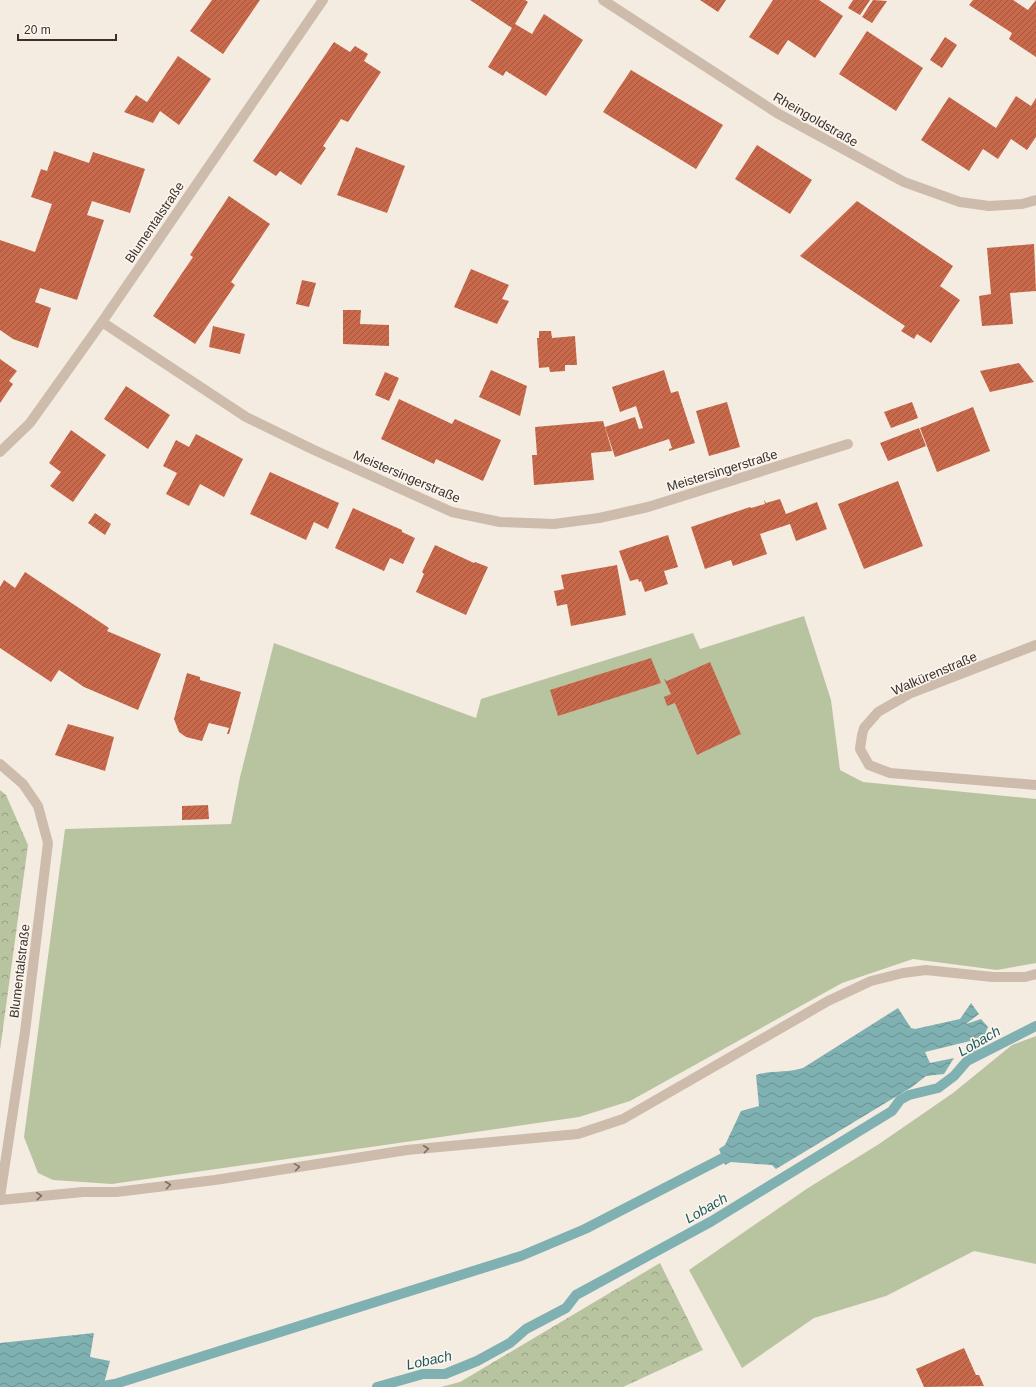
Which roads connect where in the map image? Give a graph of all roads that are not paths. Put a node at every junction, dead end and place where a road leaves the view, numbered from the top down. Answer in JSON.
{"nodes":[{"id":1,"x":323,"y":0,"type":"edge"},
{"id":2,"x":603,"y":0,"type":"edge"},
{"id":3,"x":1036,"y":200,"type":"edge"},
{"id":4,"x":102,"y":322,"type":"junction"},
{"id":5,"x":848,"y":444,"type":"dead end"},
{"id":6,"x":0,"y":452,"type":"edge"},
{"id":7,"x":1036,"y":645,"type":"edge"},
{"id":8,"x":0,"y":764,"type":"edge"},
{"id":9,"x":1036,"y":785,"type":"edge"},
{"id":10,"x":1036,"y":974,"type":"edge"},
{"id":11,"x":0,"y":1198,"type":"edge"}],
"edges":[{"from":1,"to":4,"type":"street","name":"Blumentalstraße"},
{"from":2,"to":3,"type":"street","name":"Rheingoldstraße"},
{"from":4,"to":5,"type":"street","name":"Meistersingerstraße"},
{"from":4,"to":6,"type":"street","name":"Blumentalstraße"},
{"from":7,"to":9,"type":"street","name":"Walkürenstraße"},
{"from":8,"to":11,"type":"street","name":"Blumentalstraße"},
{"from":11,"to":10,"type":"street","one_way":true}]}
